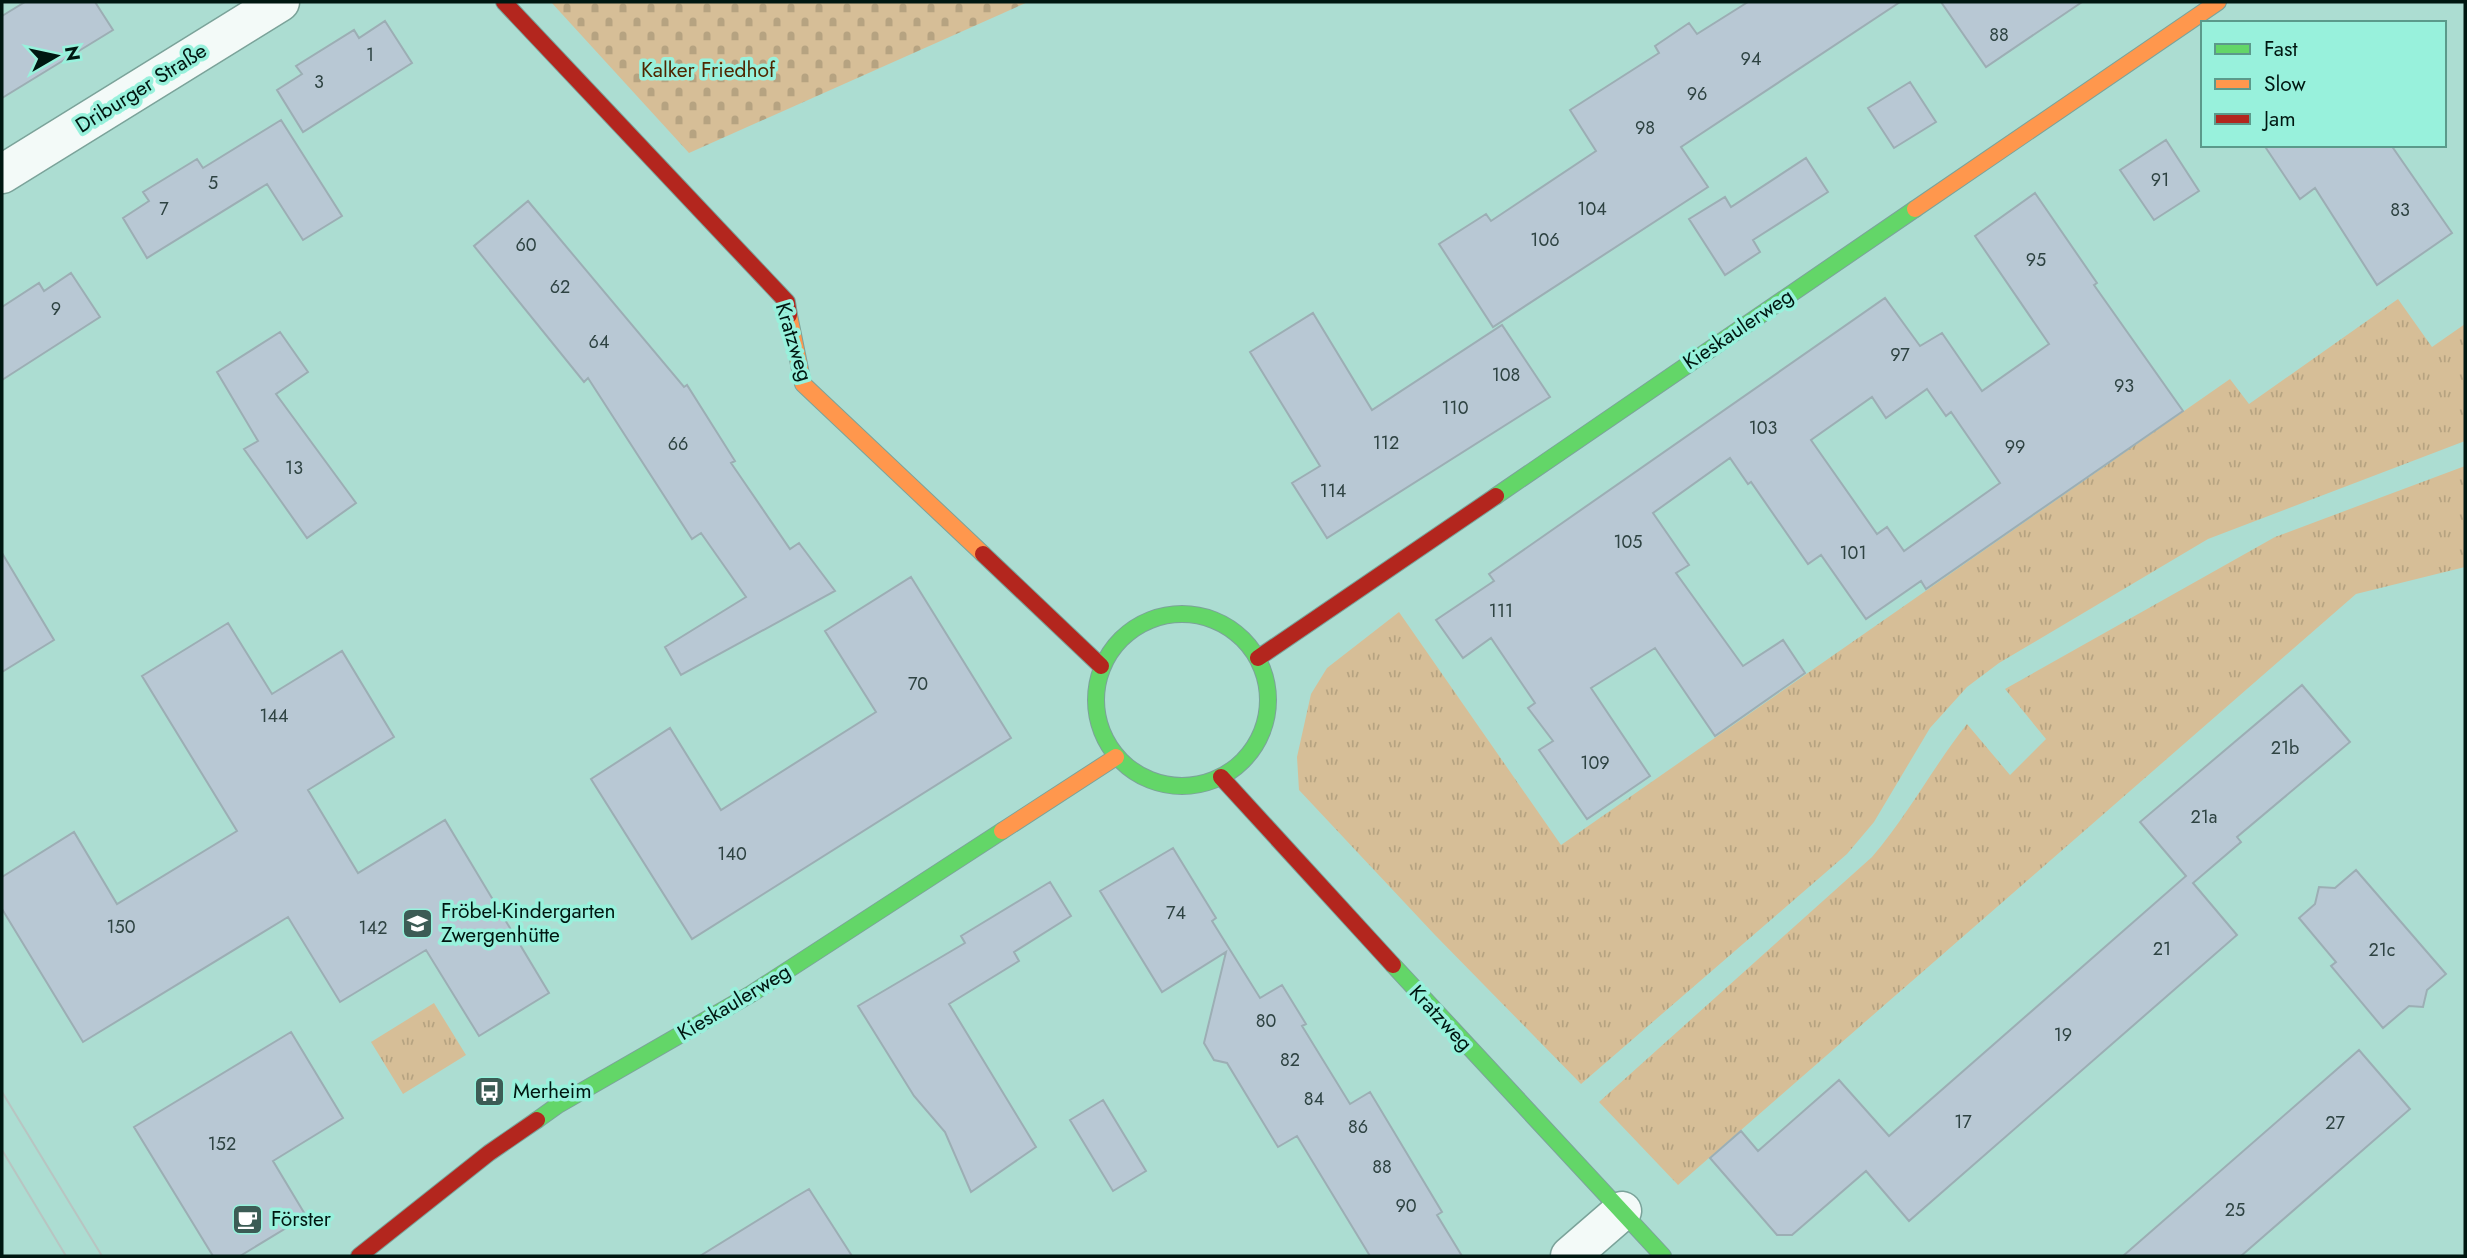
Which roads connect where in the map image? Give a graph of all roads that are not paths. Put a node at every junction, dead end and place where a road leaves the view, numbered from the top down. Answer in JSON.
{"nodes":[{"id":1,"x":280,"y":2,"type":"edge"},
{"id":2,"x":504,"y":2,"type":"edge"},
{"id":3,"x":2218,"y":2,"type":"edge"},
{"id":4,"x":2,"y":174,"type":"edge"},
{"id":5,"x":1258,"y":658,"type":"junction"},
{"id":6,"x":1101,"y":666,"type":"junction"},
{"id":7,"x":1116,"y":757,"type":"junction"},
{"id":8,"x":1221,"y":777,"type":"junction"},
{"id":9,"x":1622,"y":1212,"type":"junction"},
{"id":10,"x":359,"y":1256,"type":"edge"},
{"id":11,"x":1570,"y":1256,"type":"edge"},
{"id":12,"x":1664,"y":1256,"type":"edge"}],
"edges":[{"from":1,"to":4,"type":"street","name":"Driburger Straße"},
{"from":2,"to":6,"type":"street","name":"Kratzweg"},
{"from":3,"to":5,"type":"street","name":"Kieskaulerweg"},
{"from":5,"to":6,"type":"street"},
{"from":5,"to":8,"type":"street"},
{"from":6,"to":7,"type":"street"},
{"from":7,"to":8,"type":"street"},
{"from":7,"to":10,"type":"street","name":"Kieskaulerweg"},
{"from":8,"to":9,"type":"street","name":"Kratzweg"},
{"from":9,"to":11,"type":"street"},
{"from":9,"to":12,"type":"street","name":"Kratzweg"}]}
